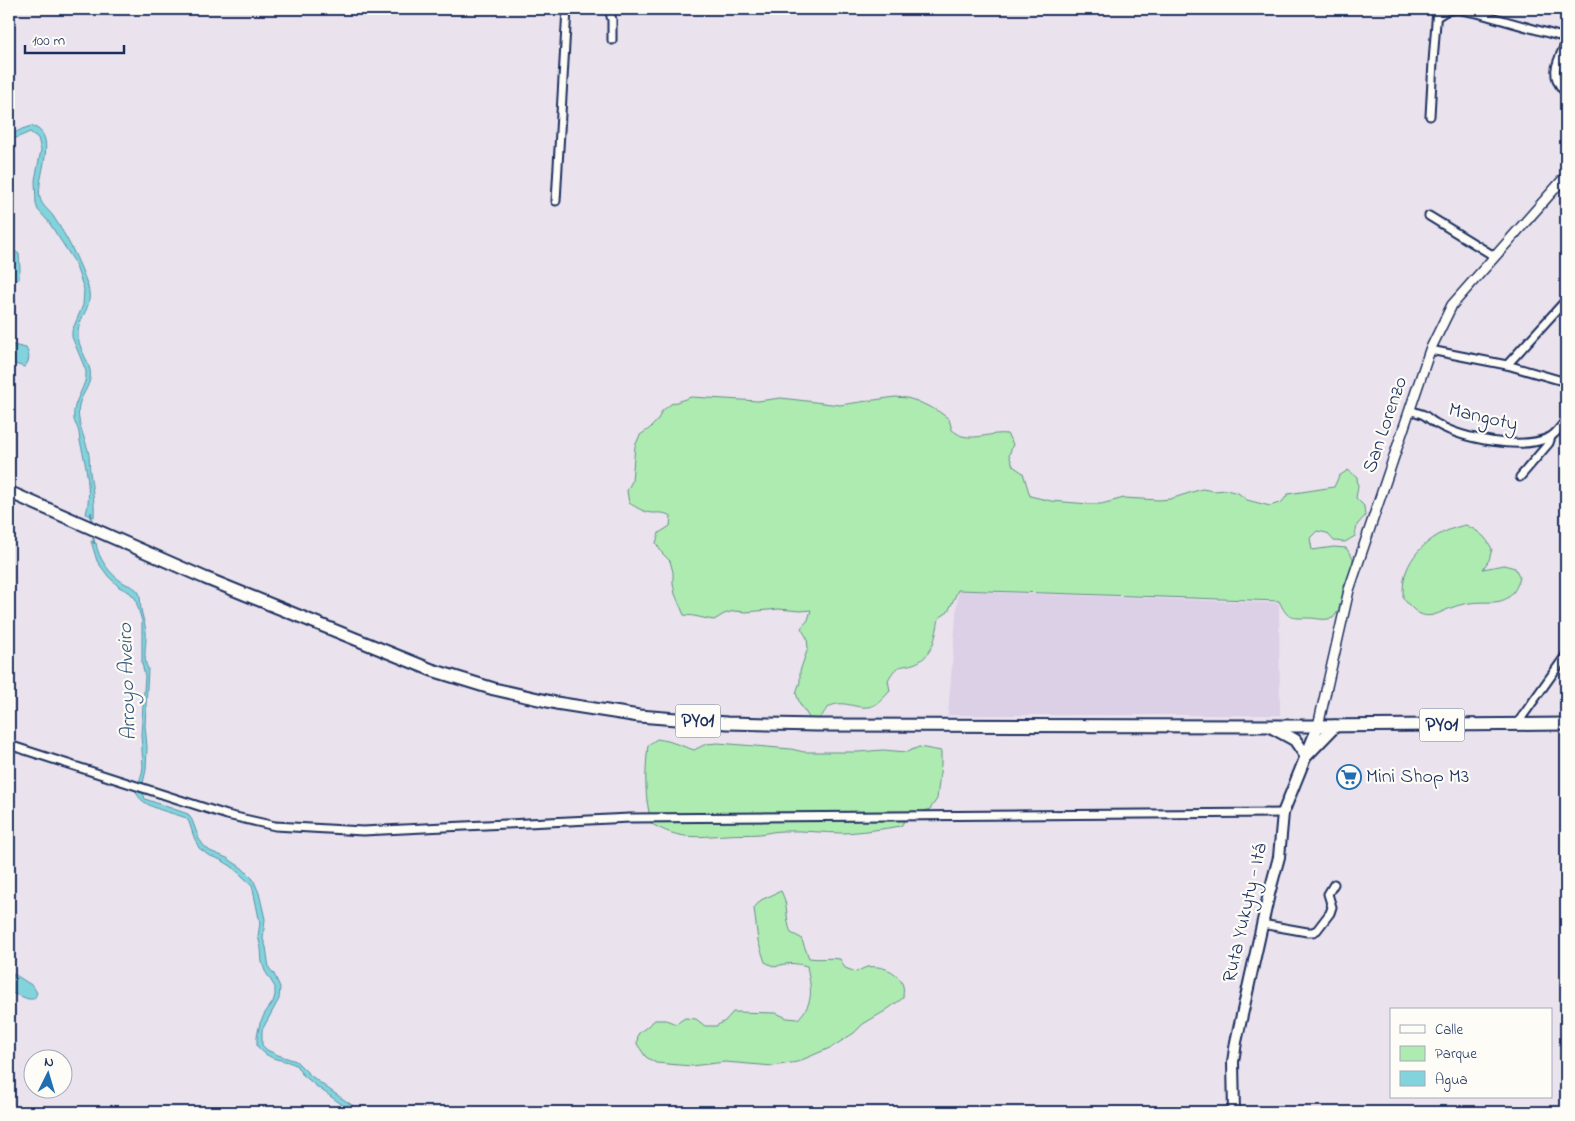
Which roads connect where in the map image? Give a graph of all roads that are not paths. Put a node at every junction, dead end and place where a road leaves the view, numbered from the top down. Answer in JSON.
{"nodes":[{"id":1,"x":567,"y":9,"type":"edge"},
{"id":2,"x":610,"y":9,"type":"edge"},
{"id":3,"x":1438,"y":12,"type":"edge"},
{"id":4,"x":1566,"y":38,"type":"edge"},
{"id":5,"x":612,"y":40,"type":"dead end"},
{"id":6,"x":1566,"y":43,"type":"edge"},
{"id":7,"x":1566,"y":93,"type":"edge"},
{"id":8,"x":1430,"y":116,"type":"dead end"},
{"id":9,"x":1566,"y":176,"type":"edge"},
{"id":10,"x":556,"y":201,"type":"dead end"},
{"id":11,"x":1429,"y":216,"type":"dead end"},
{"id":12,"x":1494,"y":256,"type":"junction"},
{"id":13,"x":1566,"y":300,"type":"edge"},
{"id":14,"x":1430,"y":350,"type":"junction"},
{"id":15,"x":1507,"y":365,"type":"junction"},
{"id":16,"x":1566,"y":382,"type":"edge"},
{"id":17,"x":1410,"y":410,"type":"junction"},
{"id":18,"x":1566,"y":420,"type":"edge"},
{"id":19,"x":1551,"y":437,"type":"junction"},
{"id":20,"x":1520,"y":477,"type":"dead end"},
{"id":21,"x":9,"y":492,"type":"edge"},
{"id":22,"x":1566,"y":655,"type":"edge"},
{"id":23,"x":1517,"y":724,"type":"junction"},
{"id":24,"x":1566,"y":724,"type":"edge"},
{"id":25,"x":1269,"y":726,"type":"junction"},
{"id":26,"x":1318,"y":726,"type":"junction"},
{"id":27,"x":1335,"y":726,"type":"junction"},
{"id":28,"x":9,"y":745,"type":"edge"},
{"id":29,"x":1306,"y":756,"type":"junction"},
{"id":30,"x":1283,"y":813,"type":"junction"},
{"id":31,"x":1334,"y":884,"type":"dead end"},
{"id":32,"x":1262,"y":924,"type":"junction"},
{"id":33,"x":1234,"y":1112,"type":"edge"}],
"edges":[{"from":1,"to":10,"type":"street"},
{"from":2,"to":5,"type":"street"},
{"from":3,"to":4,"type":"street"},
{"from":3,"to":8,"type":"street"},
{"from":6,"to":7,"type":"street"},
{"from":9,"to":12,"type":"street","name":"San Lorenzo"},
{"from":11,"to":12,"type":"street"},
{"from":12,"to":14,"type":"street","name":"San Lorenzo"},
{"from":13,"to":15,"type":"street"},
{"from":14,"to":15,"type":"street"},
{"from":14,"to":17,"type":"street","name":"San Lorenzo"},
{"from":15,"to":16,"type":"street"},
{"from":17,"to":19,"type":"street","name":"Mangoty"},
{"from":17,"to":26,"type":"street","name":"San Lorenzo"},
{"from":18,"to":19,"type":"street"},
{"from":19,"to":20,"type":"street"},
{"from":21,"to":25,"type":"highway","number":"PY01"},
{"from":22,"to":23,"type":"street"},
{"from":23,"to":24,"type":"highway","number":"PY01"},
{"from":23,"to":27,"type":"highway","number":"PY01"},
{"from":25,"to":26,"type":"highway","number":"PY01"},
{"from":25,"to":29,"type":"highway"},
{"from":26,"to":27,"type":"highway","number":"PY01"},
{"from":26,"to":29,"type":"main road","name":"Ruta Yukyty - Itá"},
{"from":27,"to":29,"type":"highway"},
{"from":28,"to":30,"type":"street"},
{"from":29,"to":30,"type":"main road","name":"Ruta Yukyty - Itá"},
{"from":30,"to":32,"type":"main road","name":"Ruta Yukyty - Itá"},
{"from":31,"to":32,"type":"street"},
{"from":32,"to":33,"type":"main road","name":"Ruta Yukyty - Itá"}]}
